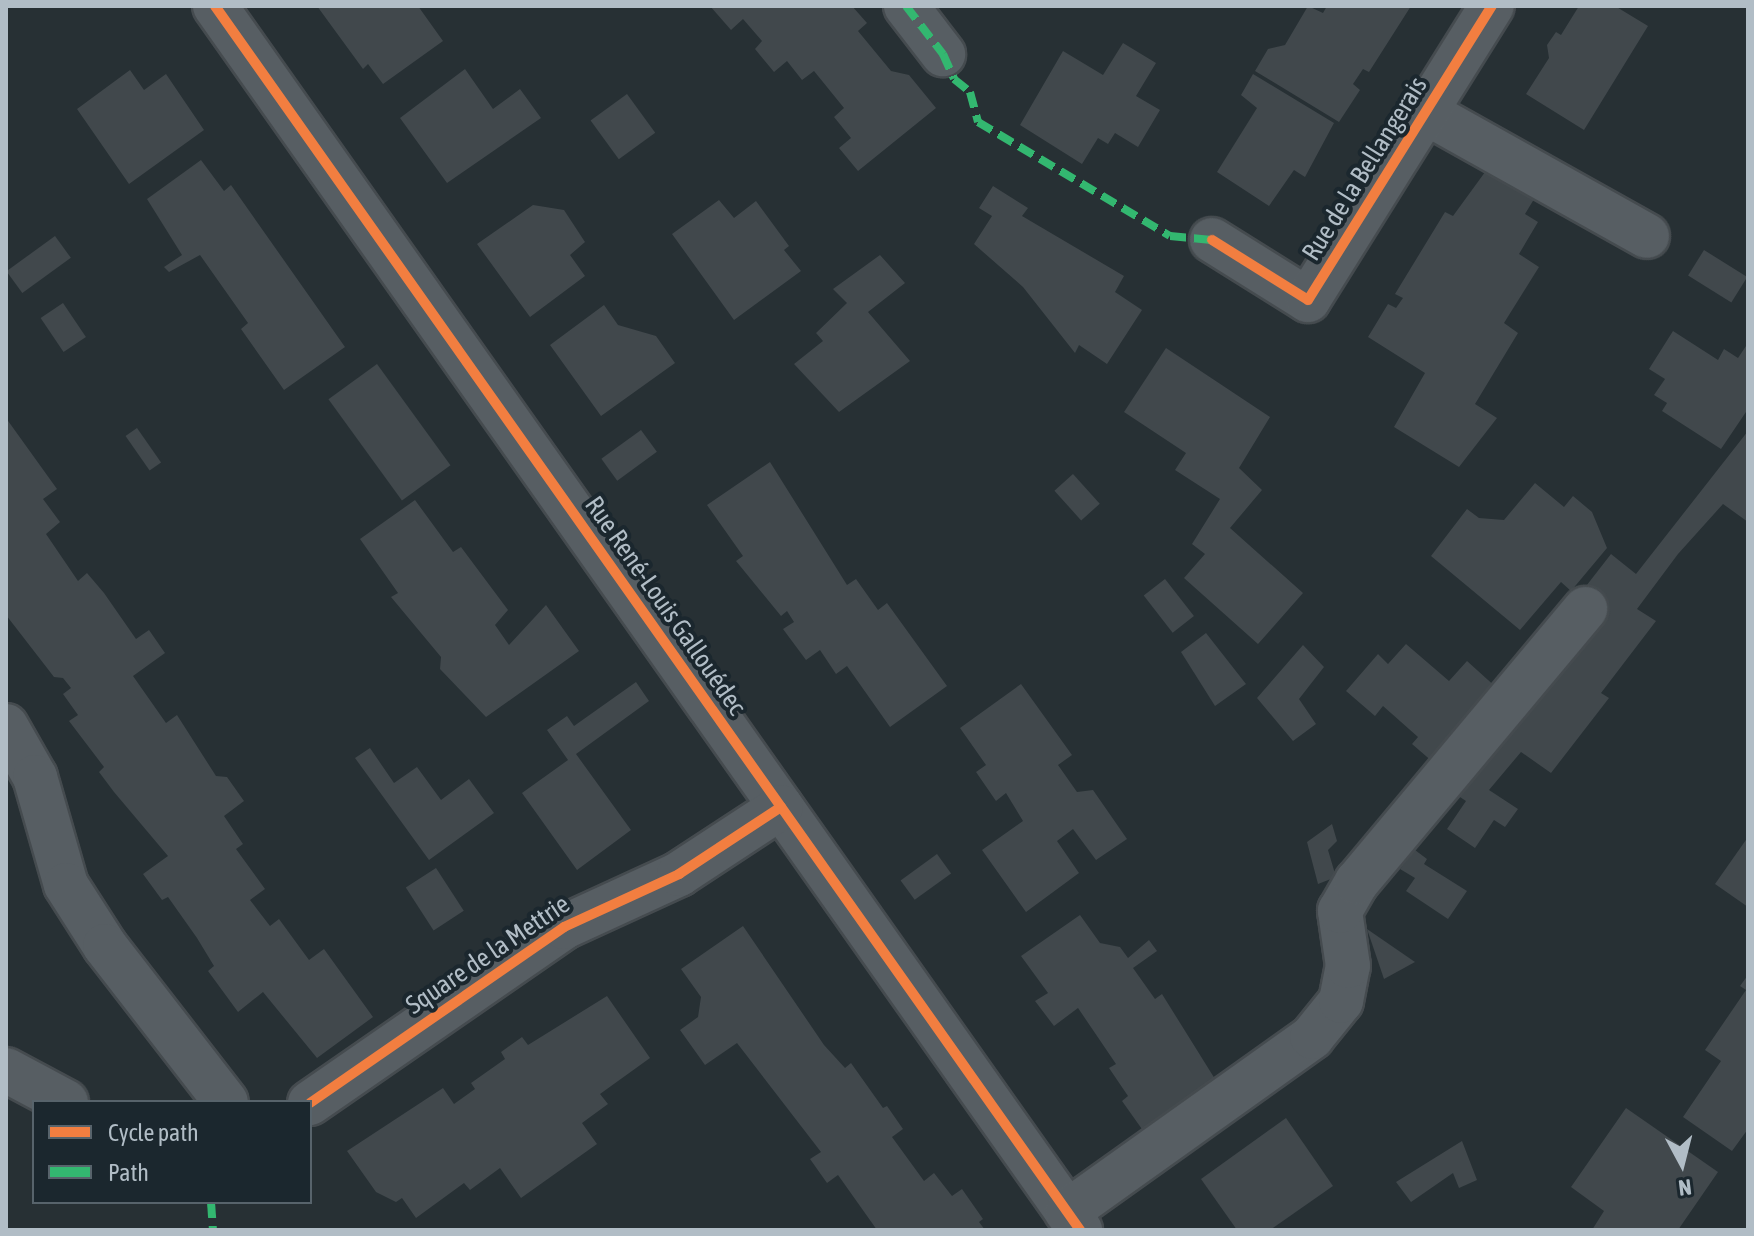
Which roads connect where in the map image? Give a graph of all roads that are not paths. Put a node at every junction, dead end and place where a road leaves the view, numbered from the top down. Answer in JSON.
{"nodes":[{"id":1,"x":215,"y":6,"type":"edge"},
{"id":2,"x":906,"y":6,"type":"edge"},
{"id":3,"x":1492,"y":6,"type":"edge"},
{"id":4,"x":943,"y":54,"type":"dead end"},
{"id":5,"x":1427,"y":113,"type":"junction"},
{"id":6,"x":1647,"y":236,"type":"dead end"},
{"id":7,"x":1212,"y":240,"type":"dead end"},
{"id":8,"x":1585,"y":609,"type":"dead end"},
{"id":9,"x":6,"y":726,"type":"edge"},
{"id":10,"x":781,"y":807,"type":"junction"},
{"id":11,"x":6,"y":1070,"type":"edge"},
{"id":12,"x":62,"y":1100,"type":"edge"},
{"id":13,"x":224,"y":1100,"type":"edge"},
{"id":14,"x":312,"y":1102,"type":"edge"},
{"id":15,"x":1074,"y":1221,"type":"edge"}],
"edges":[{"from":1,"to":10,"type":"street","name":"Rue René-Louis Gallouédec"},
{"from":2,"to":4,"type":"street"},
{"from":3,"to":5,"type":"street","name":"Rue de la Bellangerais"},
{"from":5,"to":6,"type":"street"},
{"from":5,"to":7,"type":"street","name":"Rue de la Bellangerais"},
{"from":8,"to":15,"type":"street"},
{"from":9,"to":13,"type":"street"},
{"from":10,"to":14,"type":"street","name":"Square de la Mettrie"},
{"from":10,"to":15,"type":"street","name":"Rue René-Louis Gallouédec"},
{"from":11,"to":12,"type":"street"}]}
